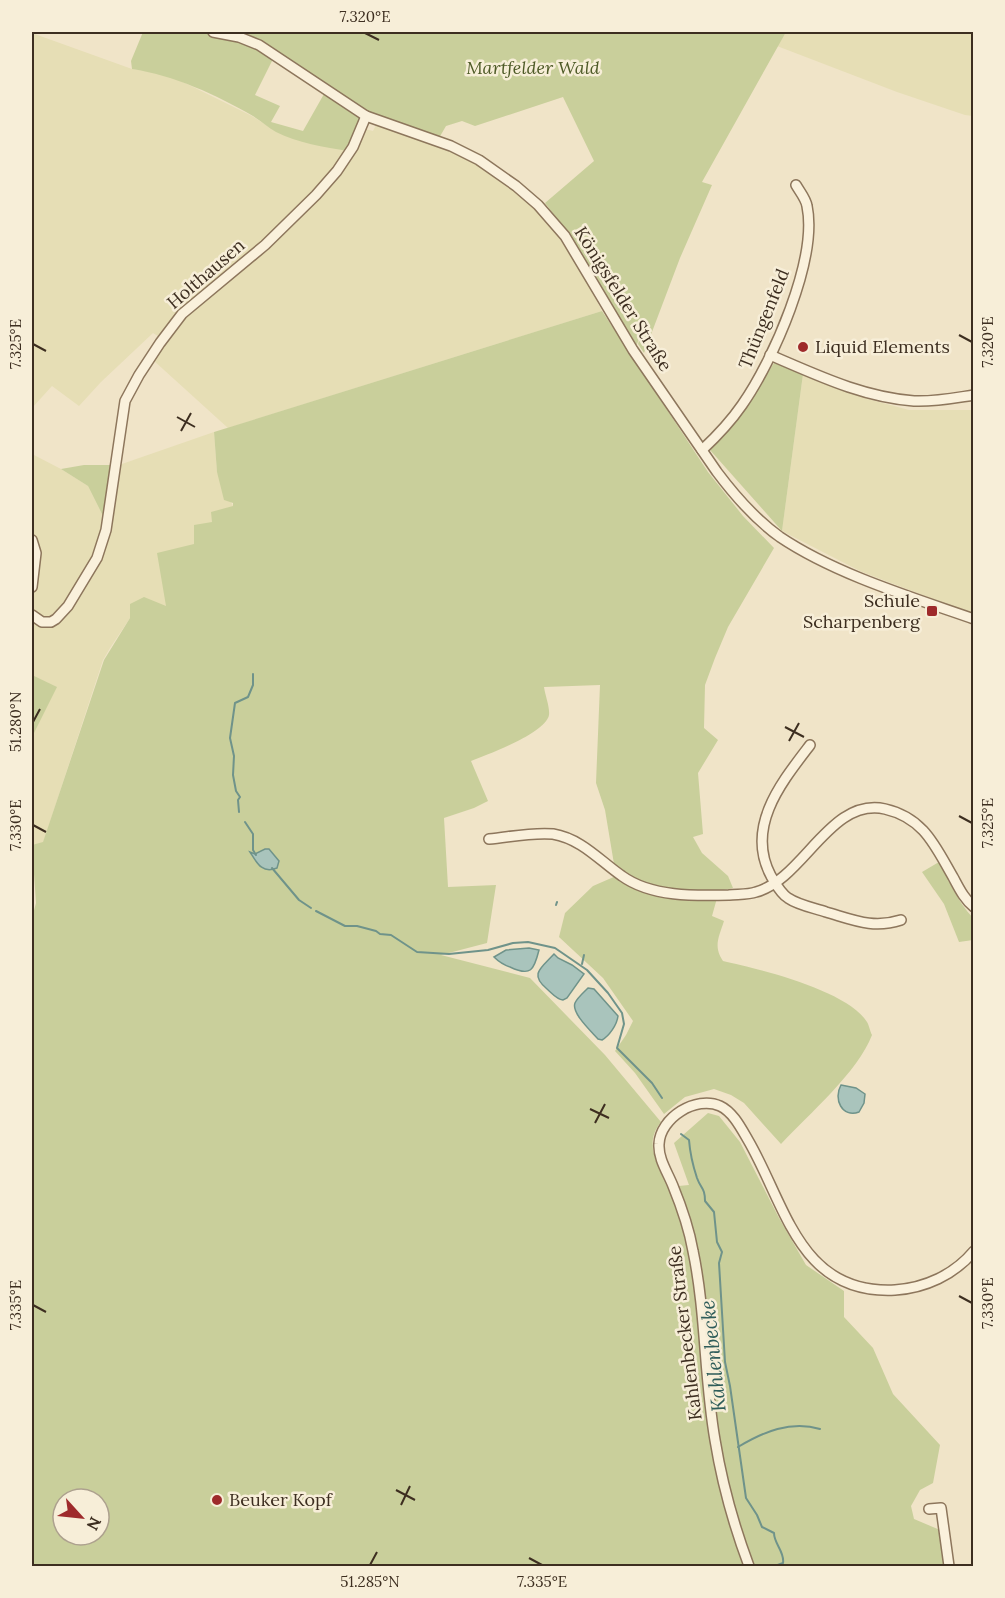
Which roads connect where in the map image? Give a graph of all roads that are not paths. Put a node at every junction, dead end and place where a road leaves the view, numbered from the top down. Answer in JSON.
{"nodes":[{"id":1,"x":213,"y":32,"type":"edge"},
{"id":2,"x":366,"y":116,"type":"junction"},
{"id":3,"x":796,"y":185,"type":"dead end"},
{"id":4,"x":770,"y":355,"type":"junction"},
{"id":5,"x":974,"y":395,"type":"edge"},
{"id":6,"x":702,"y":450,"type":"junction"},
{"id":7,"x":32,"y":540,"type":"edge"},
{"id":8,"x":32,"y":587,"type":"edge"},
{"id":9,"x":32,"y":615,"type":"edge"},
{"id":10,"x":974,"y":619,"type":"edge"},
{"id":11,"x":810,"y":746,"type":"dead end"},
{"id":12,"x":489,"y":839,"type":"dead end"},
{"id":13,"x":775,"y":883,"type":"junction"},
{"id":14,"x":974,"y":907,"type":"edge"},
{"id":15,"x":901,"y":920,"type":"dead end"},
{"id":16,"x":974,"y":1251,"type":"edge"},
{"id":17,"x":929,"y":1509,"type":"dead end"},
{"id":18,"x":749,"y":1566,"type":"edge"},
{"id":19,"x":949,"y":1566,"type":"edge"}],
"edges":[{"from":1,"to":2,"type":"street","name":"Königsfelder Straße"},
{"from":2,"to":6,"type":"street","name":"Königsfelder Straße"},
{"from":2,"to":9,"type":"street","name":"Holthausen"},
{"from":3,"to":4,"type":"street","name":"Thüngenfeld"},
{"from":4,"to":5,"type":"street"},
{"from":4,"to":6,"type":"street","name":"Thüngenfeld"},
{"from":6,"to":10,"type":"street","name":"Königsfelder Straße"},
{"from":7,"to":8,"type":"street"},
{"from":11,"to":13,"type":"street"},
{"from":12,"to":13,"type":"street"},
{"from":13,"to":14,"type":"street"},
{"from":13,"to":15,"type":"street"},
{"from":16,"to":18,"type":"street","name":"Kahlenbecker Straße"},
{"from":17,"to":19,"type":"street"}]}
